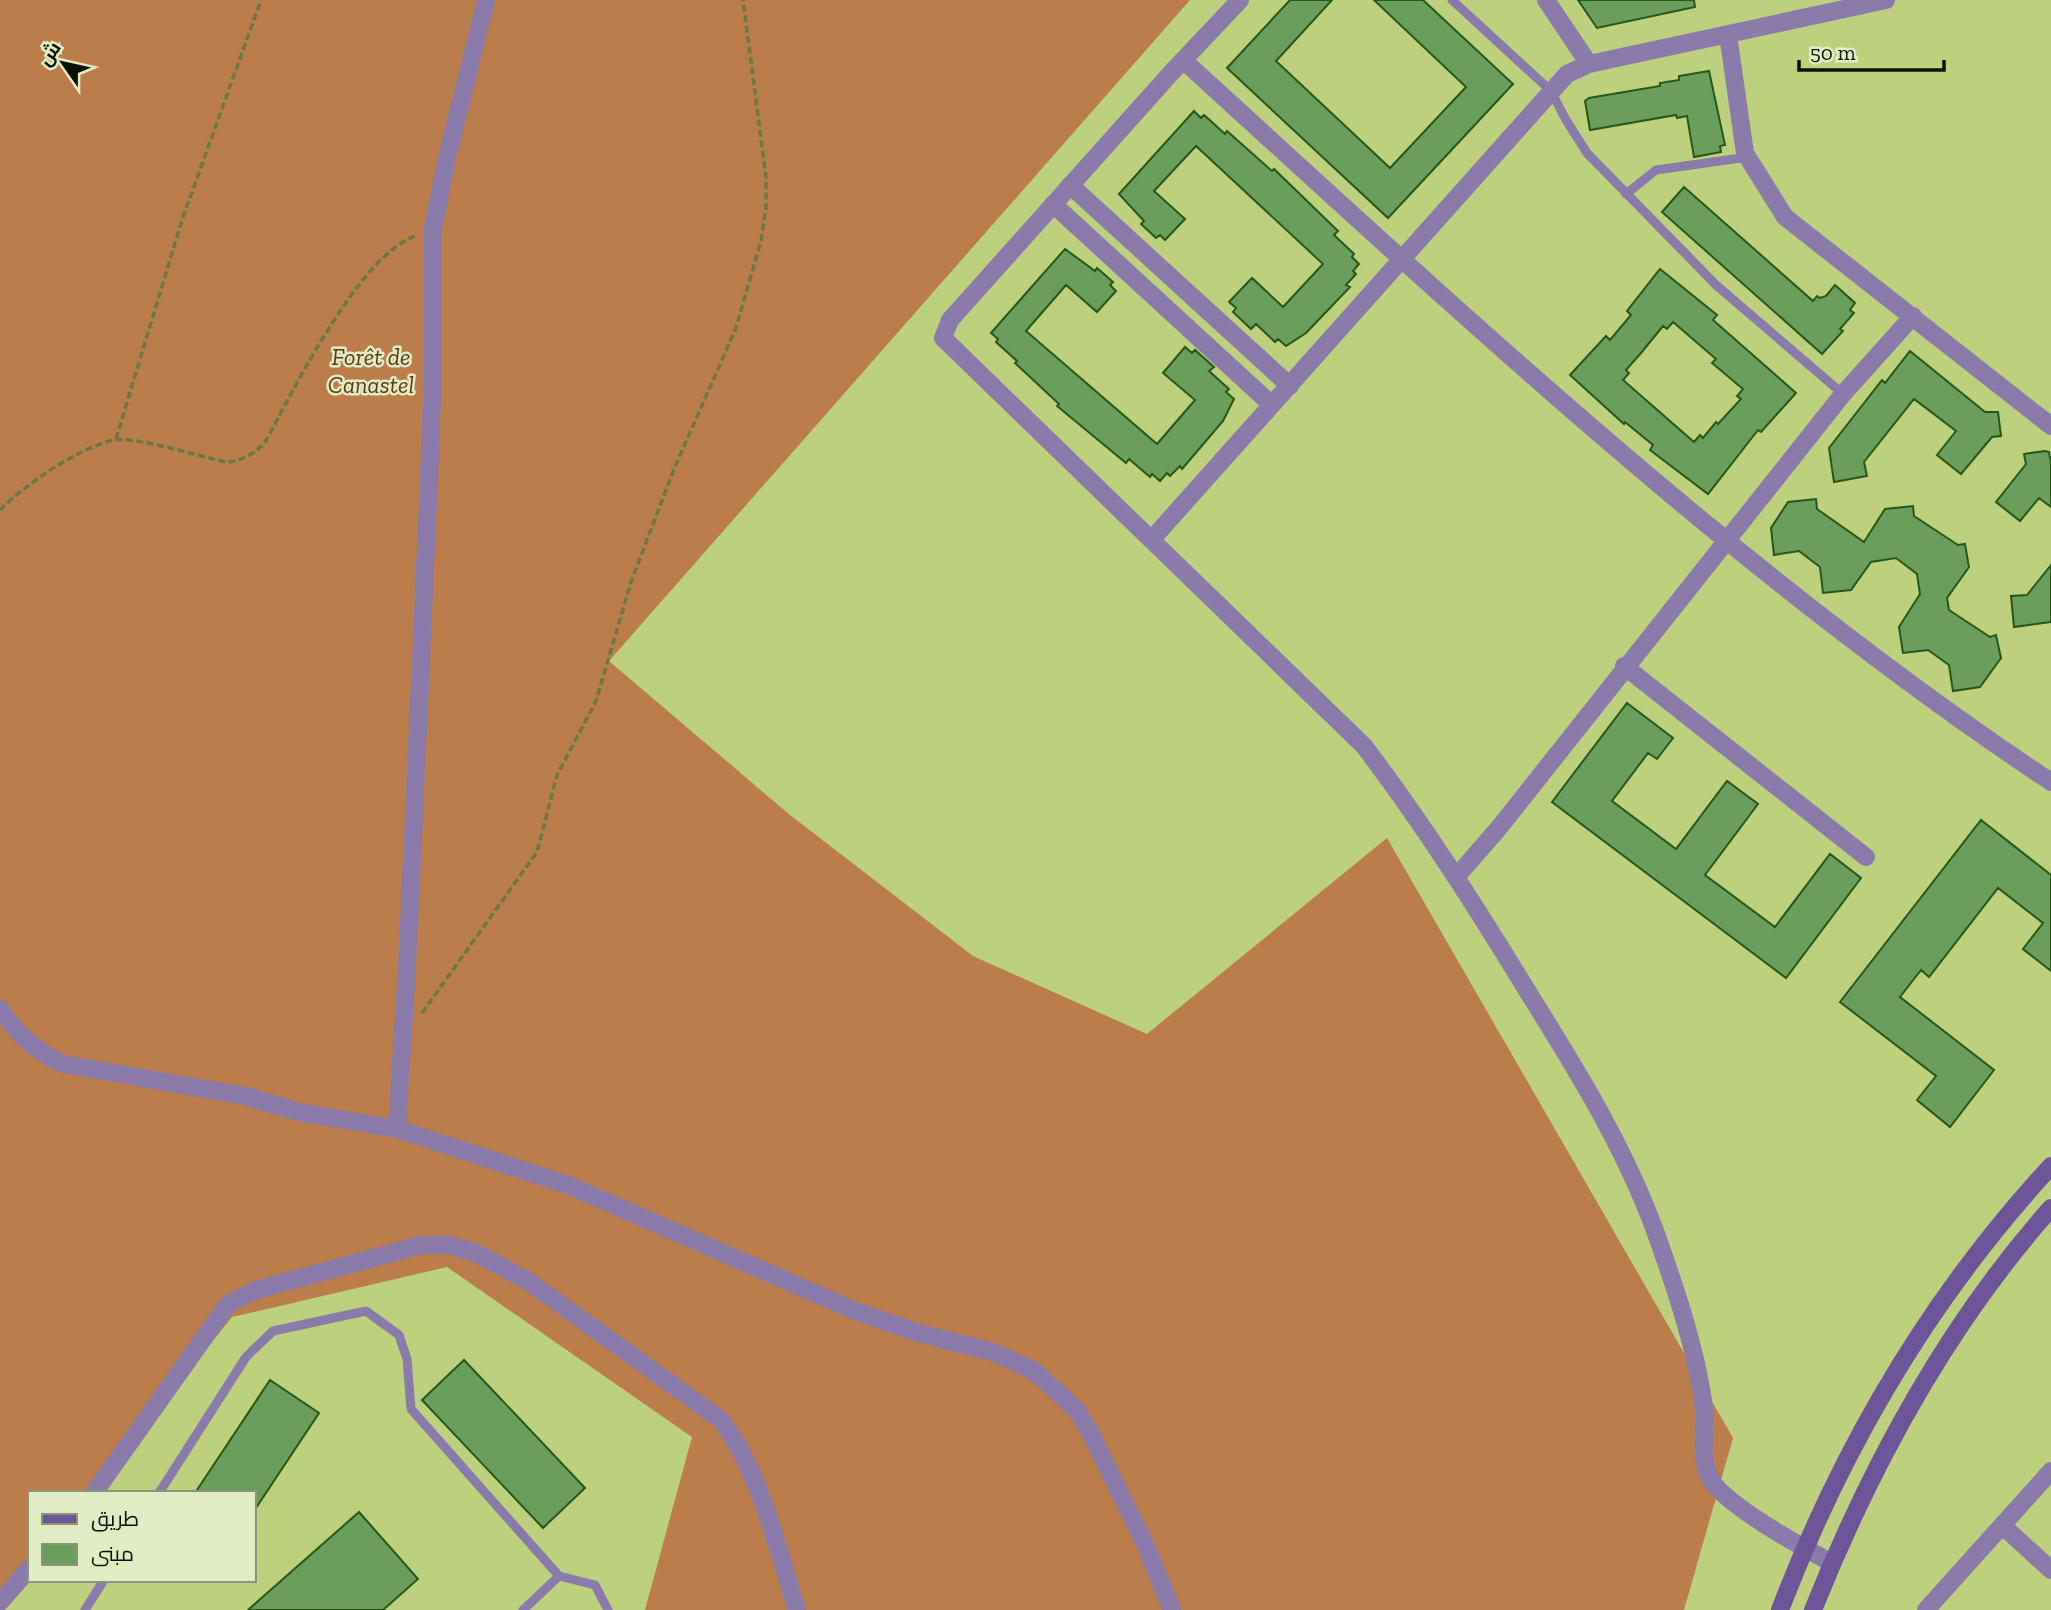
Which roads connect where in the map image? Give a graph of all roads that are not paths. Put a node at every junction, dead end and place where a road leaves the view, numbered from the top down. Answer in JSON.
{"nodes":[{"id":1,"x":486,"y":0,"type":"edge"},
{"id":2,"x":1240,"y":0,"type":"edge"},
{"id":3,"x":1452,"y":0,"type":"edge"},
{"id":4,"x":1546,"y":0,"type":"edge"},
{"id":5,"x":1886,"y":0,"type":"edge"},
{"id":6,"x":1728,"y":36,"type":"junction"},
{"id":7,"x":1183,"y":60,"type":"junction"},
{"id":8,"x":1589,"y":64,"type":"junction"},
{"id":9,"x":1551,"y":91,"type":"junction"},
{"id":10,"x":1748,"y":157,"type":"junction"},
{"id":11,"x":1070,"y":185,"type":"junction"},
{"id":12,"x":1626,"y":194,"type":"junction"},
{"id":13,"x":1053,"y":204,"type":"junction"},
{"id":14,"x":1403,"y":260,"type":"junction"},
{"id":15,"x":1209,"y":312,"type":"junction"},
{"id":16,"x":1913,"y":316,"type":"junction"},
{"id":17,"x":1192,"y":332,"type":"junction"},
{"id":18,"x":1290,"y":386,"type":"junction"},
{"id":19,"x":1843,"y":394,"type":"junction"},
{"id":20,"x":1272,"y":405,"type":"junction"},
{"id":21,"x":2051,"y":426,"type":"edge"},
{"id":22,"x":1153,"y":538,"type":"junction"},
{"id":23,"x":1727,"y":543,"type":"junction"},
{"id":24,"x":1624,"y":666,"type":"junction"},
{"id":25,"x":2051,"y":782,"type":"edge"},
{"id":26,"x":1866,"y":857,"type":"dead end"},
{"id":27,"x":1457,"y":876,"type":"junction"},
{"id":28,"x":0,"y":1009,"type":"edge"},
{"id":29,"x":397,"y":1129,"type":"junction"},
{"id":30,"x":2051,"y":1166,"type":"edge"},
{"id":31,"x":2051,"y":1208,"type":"edge"},
{"id":32,"x":2051,"y":1471,"type":"edge"},
{"id":33,"x":95,"y":1491,"type":"edge"},
{"id":34,"x":160,"y":1491,"type":"edge"},
{"id":35,"x":2003,"y":1526,"type":"junction"},
{"id":36,"x":1803,"y":1548,"type":"junction"},
{"id":37,"x":1832,"y":1563,"type":"junction"},
{"id":38,"x":28,"y":1570,"type":"edge"},
{"id":39,"x":2051,"y":1570,"type":"edge"},
{"id":40,"x":559,"y":1576,"type":"junction"},
{"id":41,"x":103,"y":1582,"type":"edge"},
{"id":42,"x":0,"y":1602,"type":"edge"},
{"id":43,"x":85,"y":1610,"type":"edge"},
{"id":44,"x":523,"y":1610,"type":"edge"},
{"id":45,"x":608,"y":1610,"type":"edge"},
{"id":46,"x":797,"y":1610,"type":"edge"},
{"id":47,"x":1172,"y":1610,"type":"edge"},
{"id":48,"x":1780,"y":1610,"type":"edge"},
{"id":49,"x":1813,"y":1610,"type":"edge"},
{"id":50,"x":1926,"y":1610,"type":"edge"}],
"edges":[{"from":1,"to":29,"type":"street"},
{"from":2,"to":7,"type":"street"},
{"from":3,"to":9,"type":"lane"},
{"from":4,"to":8,"type":"street"},
{"from":5,"to":6,"type":"street"},
{"from":6,"to":8,"type":"street"},
{"from":6,"to":10,"type":"street"},
{"from":7,"to":11,"type":"street"},
{"from":7,"to":14,"type":"street"},
{"from":8,"to":9,"type":"street"},
{"from":9,"to":12,"type":"lane"},
{"from":9,"to":14,"type":"street"},
{"from":10,"to":12,"type":"lane"},
{"from":10,"to":16,"type":"street"},
{"from":11,"to":13,"type":"street"},
{"from":11,"to":15,"type":"street"},
{"from":12,"to":19,"type":"lane"},
{"from":13,"to":17,"type":"street"},
{"from":13,"to":22,"type":"street"},
{"from":14,"to":18,"type":"street"},
{"from":14,"to":23,"type":"street"},
{"from":15,"to":17,"type":"street"},
{"from":15,"to":18,"type":"street"},
{"from":16,"to":19,"type":"street"},
{"from":16,"to":21,"type":"street"},
{"from":17,"to":20,"type":"street"},
{"from":18,"to":20,"type":"street"},
{"from":19,"to":23,"type":"street"},
{"from":20,"to":22,"type":"street"},
{"from":22,"to":27,"type":"street"},
{"from":23,"to":24,"type":"street"},
{"from":23,"to":25,"type":"street"},
{"from":24,"to":26,"type":"street"},
{"from":24,"to":27,"type":"street"},
{"from":27,"to":36,"type":"street"},
{"from":28,"to":29,"type":"street"},
{"from":29,"to":47,"type":"street"},
{"from":30,"to":36,"type":"main road"},
{"from":31,"to":37,"type":"main road"},
{"from":32,"to":35,"type":"street"},
{"from":33,"to":46,"type":"street"},
{"from":34,"to":40,"type":"lane"},
{"from":35,"to":39,"type":"street"},
{"from":35,"to":50,"type":"street"},
{"from":36,"to":37,"type":"street"},
{"from":36,"to":48,"type":"main road"},
{"from":37,"to":49,"type":"main road"},
{"from":38,"to":42,"type":"street"},
{"from":40,"to":44,"type":"lane"},
{"from":40,"to":45,"type":"lane"},
{"from":41,"to":43,"type":"lane"}]}
